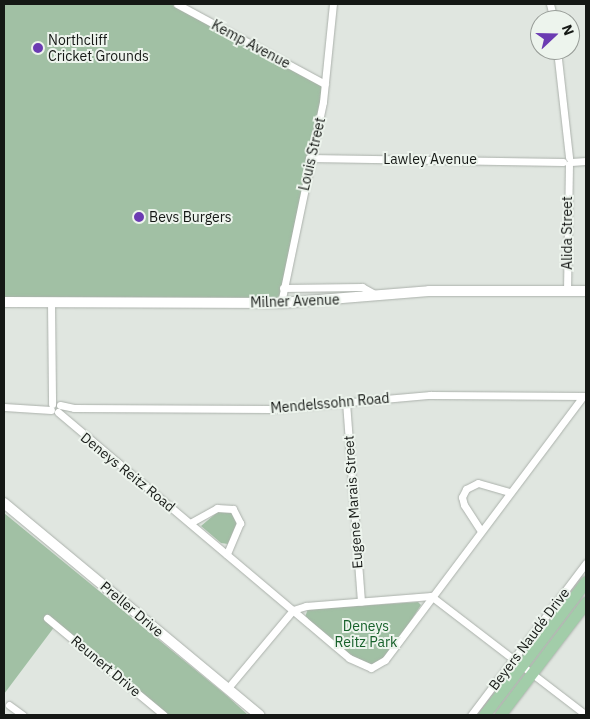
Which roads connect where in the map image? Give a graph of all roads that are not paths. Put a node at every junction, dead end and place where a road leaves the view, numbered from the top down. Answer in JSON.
{"nodes":[{"id":1,"x":177,"y":4,"type":"edge"},
{"id":2,"x":334,"y":4,"type":"edge"},
{"id":3,"x":550,"y":4,"type":"edge"},
{"id":4,"x":556,"y":4,"type":"edge"},
{"id":5,"x":558,"y":60,"type":"edge"},
{"id":6,"x":326,"y":84,"type":"junction"},
{"id":7,"x":309,"y":158,"type":"junction"},
{"id":8,"x":567,"y":160,"type":"junction"},
{"id":9,"x":585,"y":161,"type":"edge"},
{"id":10,"x":283,"y":288,"type":"junction"},
{"id":11,"x":567,"y":291,"type":"junction"},
{"id":12,"x":586,"y":291,"type":"edge"},
{"id":13,"x":378,"y":296,"type":"junction"},
{"id":14,"x":4,"y":302,"type":"edge"},
{"id":15,"x":51,"y":302,"type":"junction"},
{"id":16,"x":281,"y":303,"type":"junction"},
{"id":17,"x":584,"y":396,"type":"edge"},
{"id":18,"x":346,"y":402,"type":"junction"},
{"id":19,"x":4,"y":407,"type":"edge"},
{"id":20,"x":55,"y":408,"type":"junction"},
{"id":21,"x":510,"y":492,"type":"junction"},
{"id":22,"x":4,"y":503,"type":"edge"},
{"id":23,"x":190,"y":523,"type":"junction"},
{"id":24,"x":481,"y":531,"type":"junction"},
{"id":25,"x":227,"y":554,"type":"junction"},
{"id":26,"x":586,"y":564,"type":"edge"},
{"id":27,"x":586,"y":581,"type":"edge"},
{"id":28,"x":431,"y":596,"type":"junction"},
{"id":29,"x":360,"y":601,"type":"junction"},
{"id":30,"x":586,"y":602,"type":"edge"},
{"id":31,"x":293,"y":610,"type":"junction"},
{"id":32,"x":48,"y":618,"type":"dead end"},
{"id":33,"x":517,"y":663,"type":"junction"},
{"id":34,"x":532,"y":675,"type":"junction"},
{"id":35,"x":228,"y":689,"type":"junction"},
{"id":36,"x":9,"y":705,"type":"dead end"},
{"id":37,"x":23,"y":715,"type":"edge"},
{"id":38,"x":164,"y":715,"type":"edge"},
{"id":39,"x":259,"y":715,"type":"edge"},
{"id":40,"x":471,"y":715,"type":"edge"},
{"id":41,"x":484,"y":715,"type":"edge"},
{"id":42,"x":500,"y":715,"type":"edge"},
{"id":43,"x":586,"y":715,"type":"edge"}],
"edges":[{"from":1,"to":6,"type":"street","name":"Kemp Avenue"},
{"from":2,"to":6,"type":"street","name":"Louis Street"},
{"from":3,"to":4,"type":"street"},
{"from":5,"to":8,"type":"street","name":"Alida Street"},
{"from":6,"to":7,"type":"street","name":"Louis Street"},
{"from":7,"to":8,"type":"street","name":"Lawley Avenue"},
{"from":7,"to":10,"type":"street","name":"Louis Street"},
{"from":8,"to":9,"type":"street","name":"Lawley Avenue"},
{"from":8,"to":11,"type":"street","name":"Alida Street"},
{"from":10,"to":13,"type":"street"},
{"from":10,"to":16,"type":"street","name":"Louis Street"},
{"from":11,"to":12,"type":"main road","name":"Milner Avenue"},
{"from":11,"to":13,"type":"main road","name":"Milner Avenue"},
{"from":13,"to":16,"type":"main road","name":"Milner Avenue"},
{"from":14,"to":15,"type":"main road","name":"Milner Avenue"},
{"from":15,"to":16,"type":"main road","name":"Milner Avenue"},
{"from":15,"to":20,"type":"street"},
{"from":17,"to":18,"type":"street","name":"Mendelssohn Road"},
{"from":17,"to":21,"type":"street","name":"Deneys Reitz Road"},
{"from":18,"to":20,"type":"street","name":"Mendelssohn Road"},
{"from":18,"to":29,"type":"street","name":"Eugene Marais Street"},
{"from":19,"to":20,"type":"street","name":"Mendelssohn Road"},
{"from":20,"to":23,"type":"street","name":"Deneys Reitz Road"},
{"from":21,"to":24,"type":"street","name":"Deneys Reitz Road"},
{"from":21,"to":24,"type":"street"},
{"from":22,"to":35,"type":"main road","name":"Preller Drive"},
{"from":23,"to":25,"type":"street","name":"Deneys Reitz Road"},
{"from":23,"to":25,"type":"street"},
{"from":24,"to":28,"type":"street","name":"Deneys Reitz Road"},
{"from":25,"to":31,"type":"street","name":"Deneys Reitz Road"},
{"from":26,"to":33,"type":"street","name":"Beyers Naudé Drive"},
{"from":27,"to":33,"type":"main road","name":"Beyers Naudé Drive"},
{"from":28,"to":29,"type":"street"},
{"from":28,"to":31,"type":"street","name":"Deneys Reitz Road"},
{"from":28,"to":33,"type":"street"},
{"from":29,"to":31,"type":"street"},
{"from":30,"to":34,"type":"main road","name":"Beyers Naudé Drive"},
{"from":31,"to":35,"type":"street"},
{"from":32,"to":38,"type":"street","name":"Reunert Drive"},
{"from":33,"to":34,"type":"street"},
{"from":33,"to":40,"type":"street","name":"Beyers Naudé Drive"},
{"from":33,"to":41,"type":"main road","name":"Beyers Naudé Drive"},
{"from":34,"to":42,"type":"main road","name":"Beyers Naudé Drive"},
{"from":34,"to":43,"type":"street"},
{"from":35,"to":39,"type":"main road","name":"Preller Drive"},
{"from":36,"to":37,"type":"street"}]}
